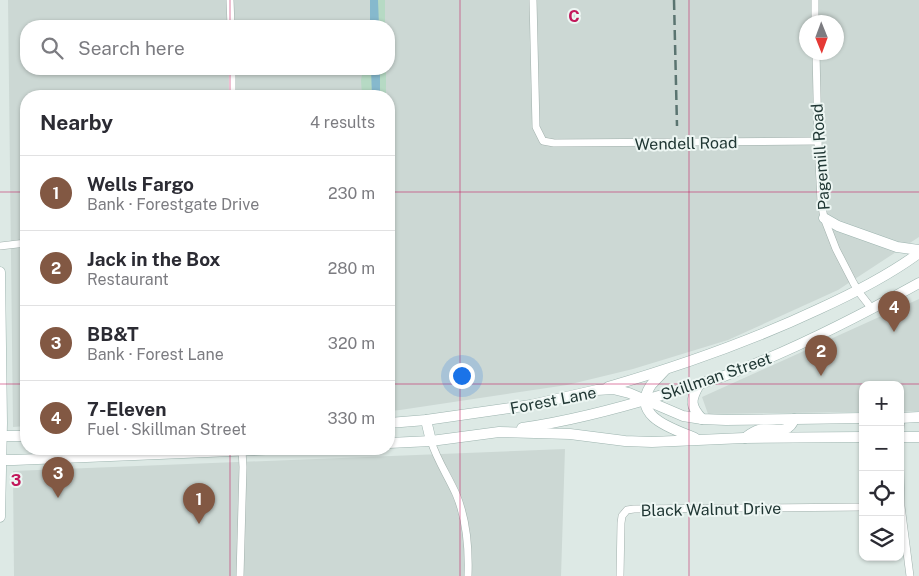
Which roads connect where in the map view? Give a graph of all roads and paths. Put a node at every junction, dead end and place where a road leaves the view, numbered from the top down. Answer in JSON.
{"nodes":[{"id":1,"x":230,"y":0,"type":"edge"},
{"id":2,"x":533,"y":0,"type":"edge"},
{"id":3,"x":815,"y":0,"type":"edge"},
{"id":4,"x":815,"y":15,"type":"edge"},
{"id":5,"x":231,"y":20,"type":"edge"},
{"id":6,"x":816,"y":60,"type":"edge"},
{"id":7,"x":232,"y":75,"type":"edge"},
{"id":8,"x":232,"y":90,"type":"edge"},
{"id":9,"x":818,"y":142,"type":"junction"},
{"id":10,"x":824,"y":218,"type":"junction"},
{"id":11,"x":20,"y":244,"type":"edge"},
{"id":12,"x":0,"y":246,"type":"edge"},
{"id":13,"x":919,"y":252,"type":"edge"},
{"id":14,"x":0,"y":272,"type":"edge"},
{"id":15,"x":919,"y":283,"type":"edge"},
{"id":16,"x":858,"y":291,"type":"junction"},
{"id":17,"x":872,"y":309,"type":"junction"},
{"id":18,"x":665,"y":370,"type":"junction"},
{"id":19,"x":699,"y":385,"type":"junction"},
{"id":20,"x":597,"y":390,"type":"junction"},
{"id":21,"x":645,"y":400,"type":"junction"},
{"id":22,"x":919,"y":417,"type":"edge"},
{"id":23,"x":859,"y":418,"type":"edge"},
{"id":24,"x":904,"y":418,"type":"edge"},
{"id":25,"x":702,"y":419,"type":"junction"},
{"id":26,"x":794,"y":419,"type":"junction"},
{"id":27,"x":426,"y":420,"type":"junction"},
{"id":28,"x":395,"y":423,"type":"edge"},
{"id":29,"x":499,"y":432,"type":"junction"},
{"id":30,"x":1,"y":436,"type":"edge"},
{"id":31,"x":20,"y":436,"type":"edge"},
{"id":32,"x":859,"y":437,"type":"edge"},
{"id":33,"x":904,"y":437,"type":"edge"},
{"id":34,"x":919,"y":437,"type":"edge"},
{"id":35,"x":744,"y":438,"type":"junction"},
{"id":36,"x":699,"y":440,"type":"junction"},
{"id":37,"x":431,"y":441,"type":"junction"},
{"id":38,"x":395,"y":443,"type":"edge"},
{"id":39,"x":128,"y":455,"type":"edge"},
{"id":40,"x":242,"y":455,"type":"edge"},
{"id":41,"x":0,"y":460,"type":"edge"},
{"id":42,"x":859,"y":507,"type":"edge"},
{"id":43,"x":0,"y":516,"type":"edge"},
{"id":44,"x":902,"y":516,"type":"edge"},
{"id":45,"x":240,"y":576,"type":"edge"},
{"id":46,"x":468,"y":576,"type":"edge"},
{"id":47,"x":620,"y":576,"type":"edge"},
{"id":48,"x":910,"y":576,"type":"edge"}],
"edges":[{"from":1,"to":5,"type":"street"},
{"from":2,"to":9,"type":"street","name":"Wendell Road"},
{"from":3,"to":4,"type":"street"},
{"from":6,"to":9,"type":"street","name":"Pagemill Road"},
{"from":7,"to":8,"type":"street"},
{"from":9,"to":10,"type":"street","name":"Pagemill Road"},
{"from":10,"to":13,"type":"main road"},
{"from":10,"to":16,"type":"street","name":"Pagemill Road"},
{"from":11,"to":12,"type":"street"},
{"from":13,"to":16,"type":"main road","name":"Skillman Street"},
{"from":14,"to":30,"type":"main road"},
{"from":15,"to":17,"type":"main road","name":"Skillman Street"},
{"from":16,"to":17,"type":"street","name":"Pagemill Road"},
{"from":16,"to":18,"type":"main road","name":"Skillman Street"},
{"from":17,"to":19,"type":"main road","name":"Skillman Street"},
{"from":18,"to":20,"type":"main road","name":"Skillman Street"},
{"from":18,"to":21,"type":"main road"},
{"from":19,"to":21,"type":"main road","name":"Skillman Street"},
{"from":19,"to":25,"type":"main road"},
{"from":20,"to":21,"type":"main road","name":"Forest Lane"},
{"from":20,"to":27,"type":"main road","name":"Forest Lane"},
{"from":21,"to":25,"type":"main road","name":"Forest Lane"},
{"from":21,"to":29,"type":"main road","name":"Skillman Street"},
{"from":21,"to":36,"type":"main road"},
{"from":22,"to":24,"type":"main road"},
{"from":23,"to":26,"type":"main road","name":"Forest Lane"},
{"from":25,"to":26,"type":"main road","name":"Forest Lane"},
{"from":26,"to":35,"type":"main road"},
{"from":27,"to":28,"type":"main road","name":"Forest Lane"},
{"from":27,"to":37,"type":"main road"},
{"from":29,"to":36,"type":"main road","name":"Forest Lane"},
{"from":29,"to":37,"type":"main road","name":"Forest Lane"},
{"from":30,"to":31,"type":"main road"},
{"from":30,"to":41,"type":"main road"},
{"from":32,"to":35,"type":"main road","name":"Forest Lane"},
{"from":33,"to":34,"type":"main road"},
{"from":35,"to":36,"type":"main road","name":"Forest Lane"},
{"from":37,"to":38,"type":"main road","name":"Forest Lane"},
{"from":37,"to":46,"type":"street"},
{"from":39,"to":41,"type":"main road"},
{"from":40,"to":45,"type":"street"},
{"from":41,"to":43,"type":"main road"},
{"from":42,"to":47,"type":"street","name":"Black Walnut Drive"},
{"from":44,"to":48,"type":"street"}]}
